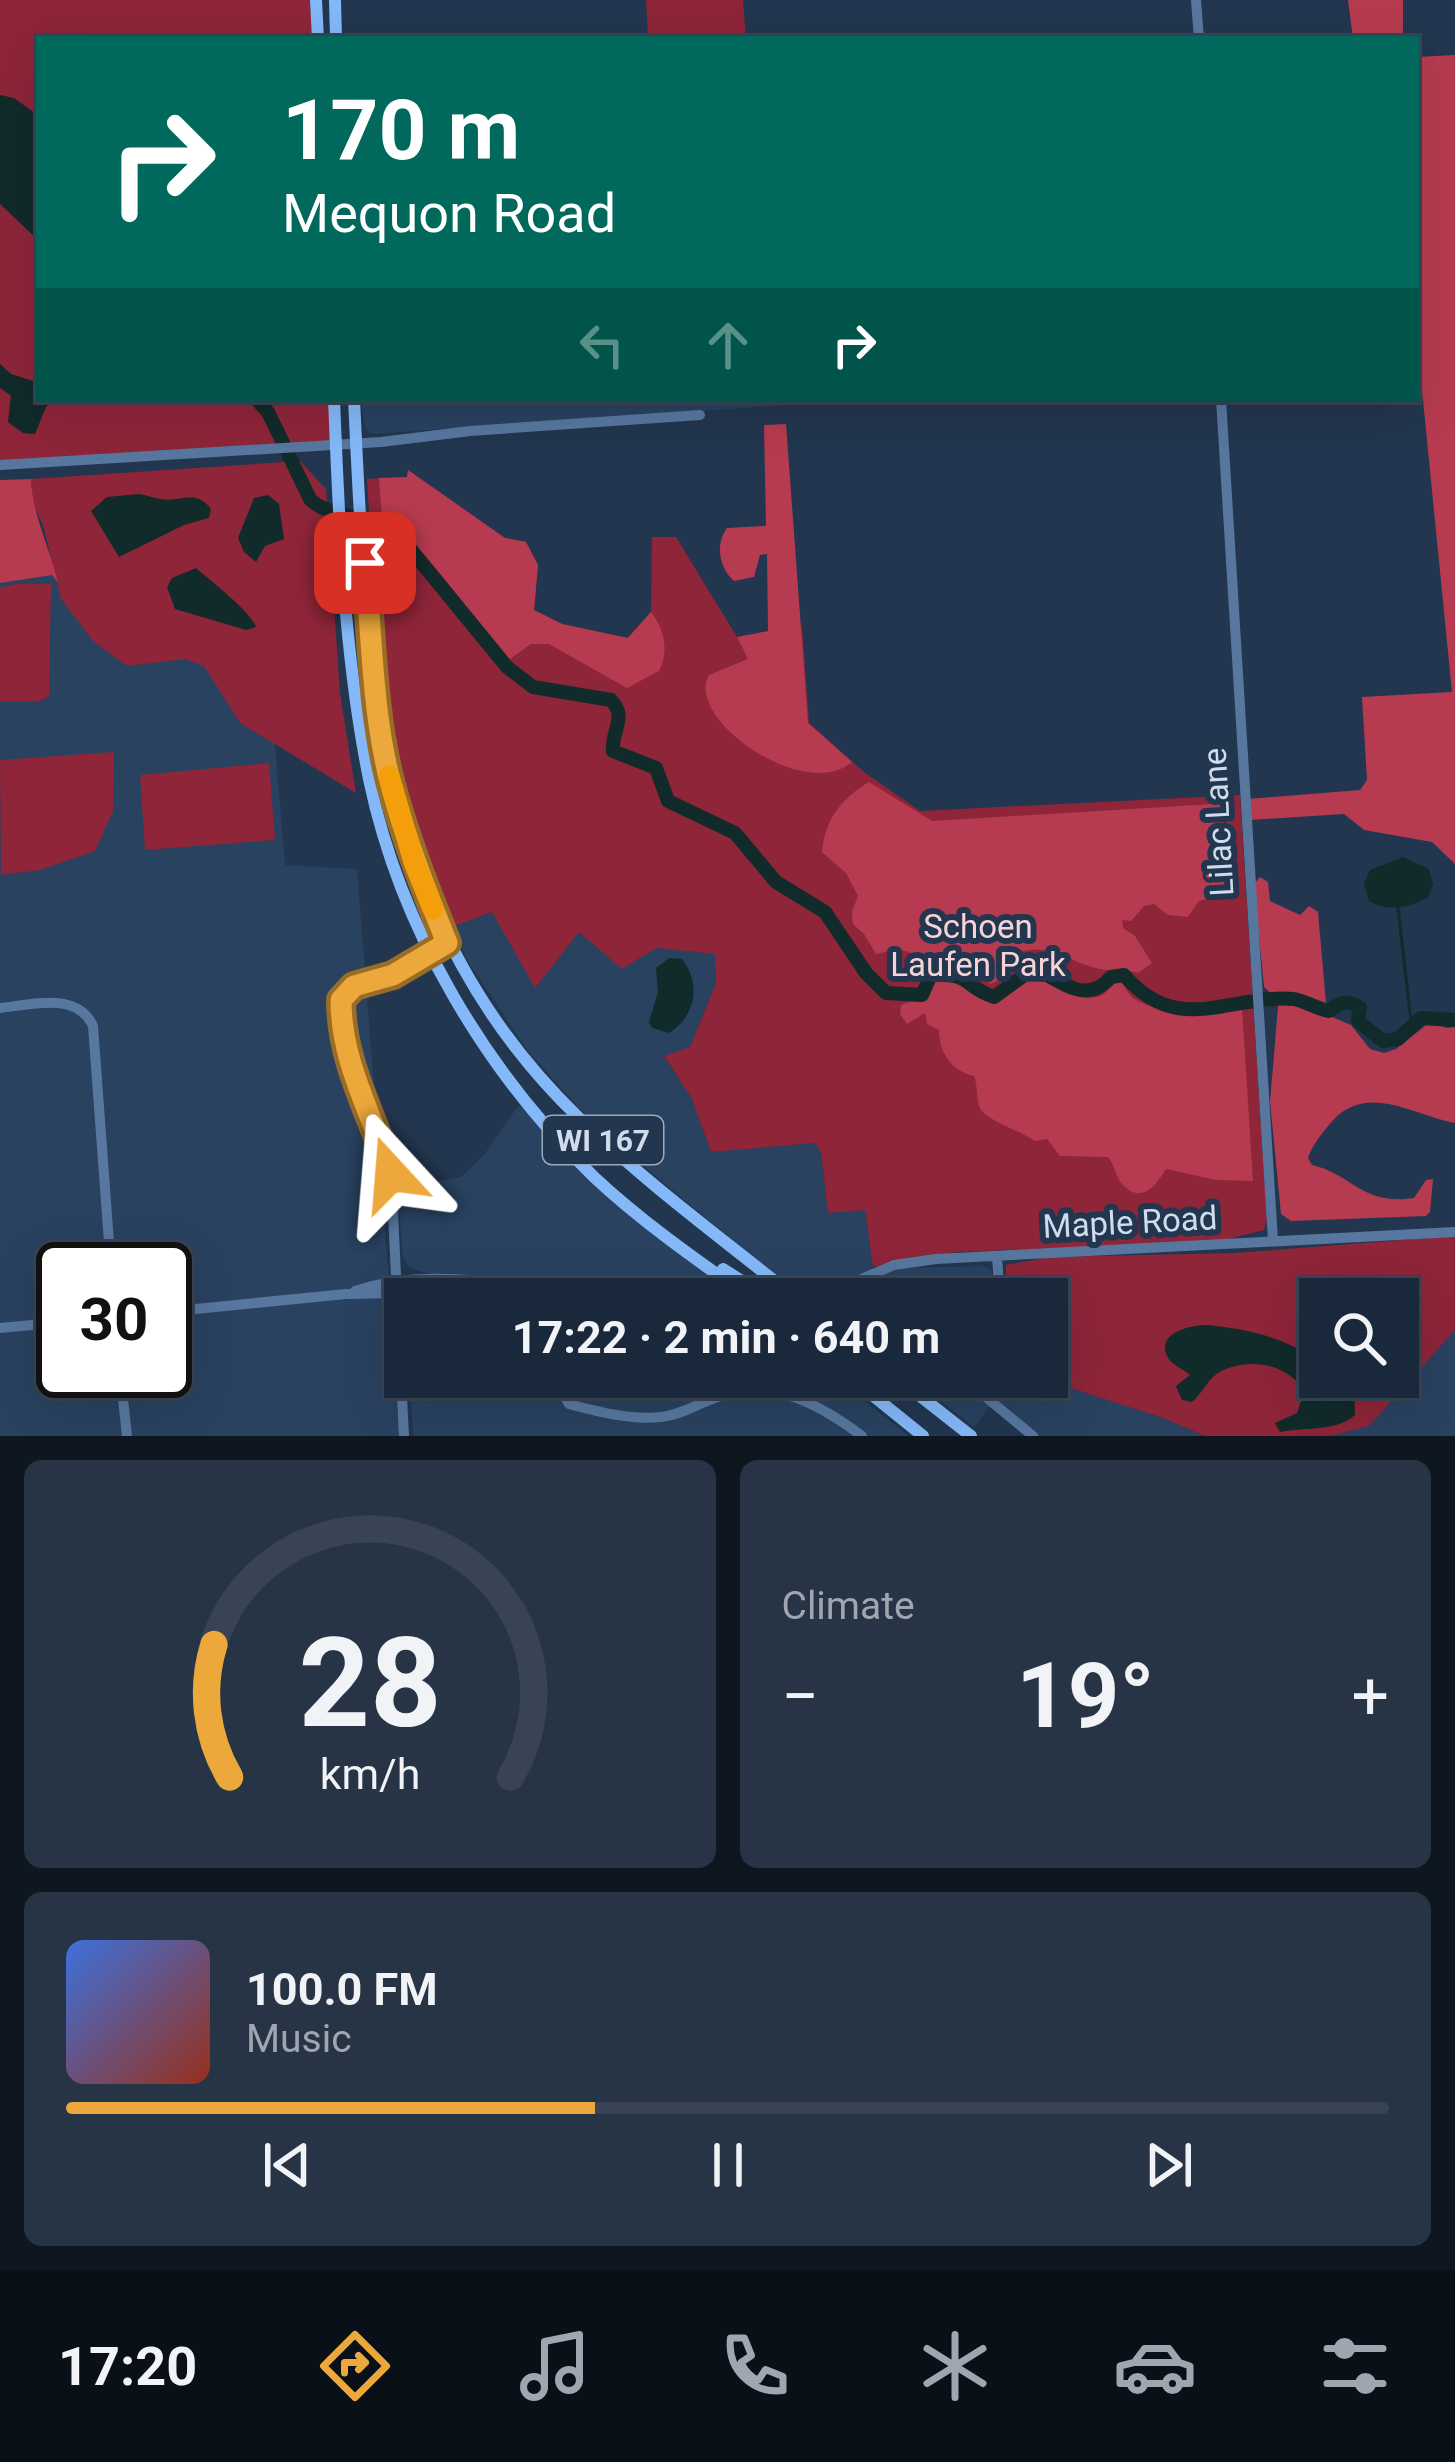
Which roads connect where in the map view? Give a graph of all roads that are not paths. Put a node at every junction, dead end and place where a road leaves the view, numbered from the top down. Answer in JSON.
{"nodes":[{"id":1,"x":316,"y":0,"type":"edge"},
{"id":2,"x":334,"y":0,"type":"edge"},
{"id":3,"x":1196,"y":0,"type":"edge"},
{"id":4,"x":318,"y":36,"type":"edge"},
{"id":5,"x":336,"y":36,"type":"edge"},
{"id":6,"x":1199,"y":36,"type":"edge"},
{"id":7,"x":334,"y":402,"type":"edge"},
{"id":8,"x":354,"y":402,"type":"edge"},
{"id":9,"x":1221,"y":402,"type":"edge"},
{"id":10,"x":700,"y":415,"type":"dead end"},
{"id":11,"x":336,"y":443,"type":"junction"},
{"id":12,"x":356,"y":443,"type":"junction"},
{"id":13,"x":0,"y":465,"type":"edge"},
{"id":14,"x":447,"y":943,"type":"junction"},
{"id":15,"x":431,"y":954,"type":"junction"},
{"id":16,"x":0,"y":1008,"type":"edge"},
{"id":17,"x":1455,"y":1232,"type":"edge"},
{"id":18,"x":1273,"y":1241,"type":"junction"},
{"id":19,"x":109,"y":1242,"type":"edge"},
{"id":20,"x":395,"y":1247,"type":"junction"},
{"id":21,"x":998,"y":1257,"type":"junction"},
{"id":22,"x":699,"y":1261,"type":"junction"},
{"id":23,"x":396,"y":1262,"type":"junction"},
{"id":24,"x":397,"y":1278,"type":"edge"},
{"id":25,"x":430,"y":1278,"type":"edge"},
{"id":26,"x":722,"y":1278,"type":"edge"},
{"id":27,"x":737,"y":1278,"type":"edge"},
{"id":28,"x":771,"y":1278,"type":"edge"},
{"id":29,"x":866,"y":1278,"type":"edge"},
{"id":30,"x":999,"y":1278,"type":"edge"},
{"id":31,"x":380,"y":1283,"type":"junction"},
{"id":32,"x":384,"y":1284,"type":"edge"},
{"id":33,"x":384,"y":1292,"type":"edge"},
{"id":34,"x":346,"y":1294,"type":"junction"},
{"id":35,"x":370,"y":1295,"type":"junction"},
{"id":36,"x":384,"y":1306,"type":"edge"},
{"id":37,"x":192,"y":1309,"type":"edge"},
{"id":38,"x":36,"y":1325,"type":"edge"},
{"id":39,"x":0,"y":1328,"type":"edge"},
{"id":40,"x":123,"y":1398,"type":"edge"},
{"id":41,"x":403,"y":1398,"type":"edge"},
{"id":42,"x":566,"y":1398,"type":"edge"},
{"id":43,"x":713,"y":1398,"type":"edge"},
{"id":44,"x":799,"y":1398,"type":"edge"},
{"id":45,"x":876,"y":1398,"type":"edge"},
{"id":46,"x":915,"y":1398,"type":"edge"},
{"id":47,"x":922,"y":1398,"type":"edge"},
{"id":48,"x":987,"y":1398,"type":"edge"},
{"id":49,"x":926,"y":1401,"type":"junction"},
{"id":50,"x":127,"y":1436,"type":"edge"},
{"id":51,"x":404,"y":1436,"type":"edge"},
{"id":52,"x":862,"y":1436,"type":"edge"},
{"id":53,"x":923,"y":1436,"type":"edge"},
{"id":54,"x":970,"y":1436,"type":"edge"},
{"id":55,"x":1034,"y":1436,"type":"edge"}],
"edges":[{"from":1,"to":4,"type":"main road"},
{"from":2,"to":5,"type":"main road"},
{"from":3,"to":6,"type":"street"},
{"from":7,"to":11,"type":"main road","number":"WI 167"},
{"from":8,"to":12,"type":"main road","number":"WI 167"},
{"from":9,"to":18,"type":"street","name":"Lilac Lane"},
{"from":10,"to":12,"type":"street"},
{"from":11,"to":12,"type":"street"},
{"from":11,"to":13,"type":"street"},
{"from":11,"to":15,"type":"main road","number":"WI 167"},
{"from":12,"to":14,"type":"main road","number":"WI 167"},
{"from":14,"to":15,"type":"street"},
{"from":14,"to":28,"type":"main road","number":"WI 167"},
{"from":15,"to":20,"type":"street"},
{"from":15,"to":22,"type":"main road","number":"WI 167"},
{"from":16,"to":19,"type":"street"},
{"from":17,"to":18,"type":"street","name":"Maple Road"},
{"from":18,"to":21,"type":"street","name":"Maple Road"},
{"from":20,"to":23,"type":"street"},
{"from":20,"to":31,"type":"street"},
{"from":21,"to":29,"type":"street","name":"Maple Road"},
{"from":21,"to":30,"type":"street"},
{"from":22,"to":26,"type":"main road","number":"WI 167"},
{"from":22,"to":27,"type":"main road"},
{"from":23,"to":24,"type":"street"},
{"from":23,"to":25,"type":"street"},
{"from":31,"to":32,"type":"street"},
{"from":31,"to":34,"type":"street"},
{"from":33,"to":35,"type":"street"},
{"from":34,"to":35,"type":"street"},
{"from":34,"to":37,"type":"street"},
{"from":35,"to":36,"type":"street"},
{"from":38,"to":39,"type":"street"},
{"from":40,"to":50,"type":"street"},
{"from":41,"to":51,"type":"street"},
{"from":42,"to":43,"type":"street"},
{"from":44,"to":52,"type":"street"},
{"from":45,"to":53,"type":"main road"},
{"from":46,"to":49,"type":"main road"},
{"from":47,"to":49,"type":"main road"},
{"from":48,"to":55,"type":"street"},
{"from":49,"to":54,"type":"main road"}]}
